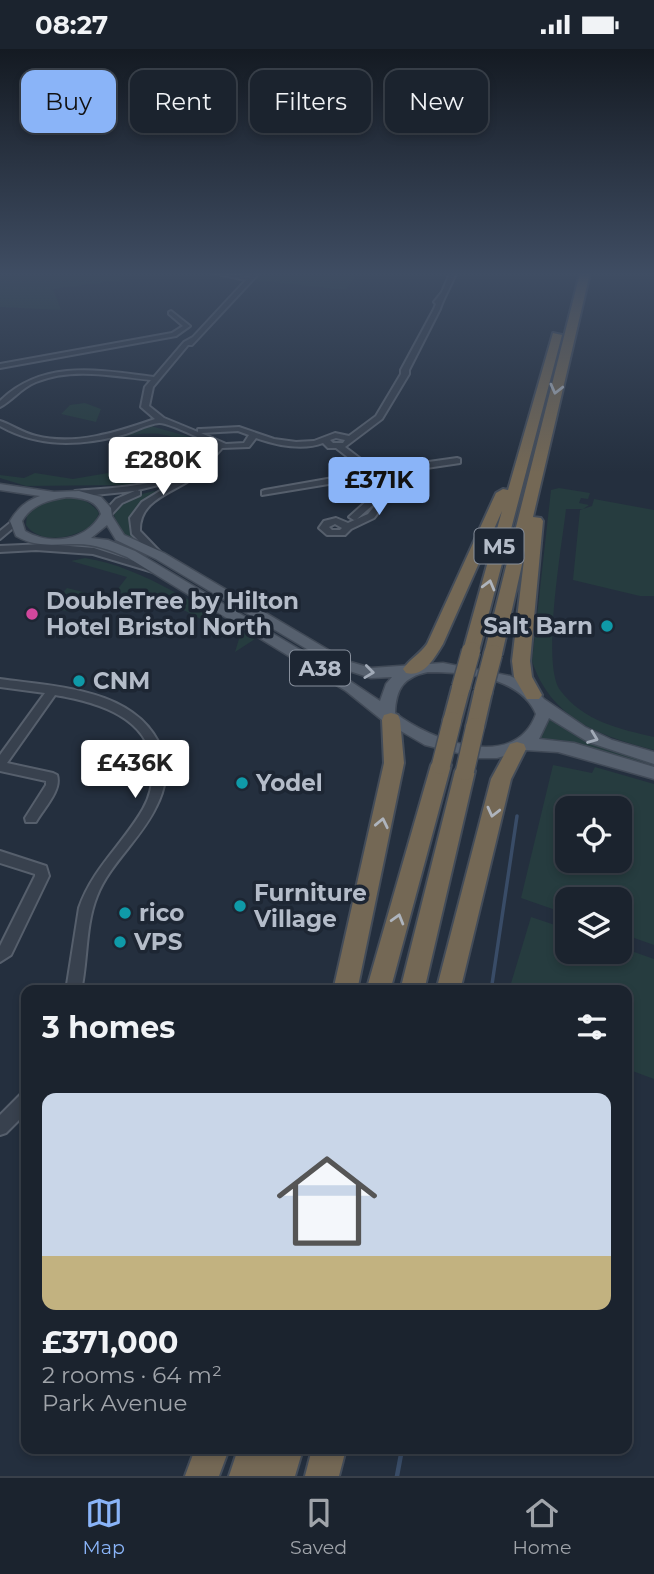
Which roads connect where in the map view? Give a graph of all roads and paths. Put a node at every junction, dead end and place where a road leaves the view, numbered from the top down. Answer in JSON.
{"nodes":[{"id":1,"x":148,"y":340,"type":"edge"},
{"id":2,"x":192,"y":340,"type":"edge"},
{"id":3,"x":421,"y":340,"type":"edge"},
{"id":4,"x":555,"y":340,"type":"edge"},
{"id":5,"x":569,"y":340,"type":"edge"},
{"id":6,"x":0,"y":366,"type":"edge"},
{"id":7,"x":156,"y":379,"type":"junction"},
{"id":8,"x":0,"y":405,"type":"edge"},
{"id":9,"x":161,"y":421,"type":"junction"},
{"id":10,"x":0,"y":423,"type":"edge"},
{"id":11,"x":191,"y":431,"type":"junction"},
{"id":12,"x":222,"y":432,"type":"junction"},
{"id":13,"x":253,"y":436,"type":"junction"},
{"id":14,"x":346,"y":439,"type":"junction"},
{"id":15,"x":527,"y":442,"type":"junction"},
{"id":16,"x":219,"y":443,"type":"junction"},
{"id":17,"x":331,"y":444,"type":"junction"},
{"id":18,"x":242,"y":446,"type":"junction"},
{"id":19,"x":457,"y":461,"type":"dead end"},
{"id":20,"x":378,"y":473,"type":"junction"},
{"id":21,"x":535,"y":475,"type":"junction"},
{"id":22,"x":187,"y":478,"type":"junction"},
{"id":23,"x":0,"y":487,"type":"edge"},
{"id":24,"x":265,"y":493,"type":"dead end"},
{"id":25,"x":71,"y":494,"type":"junction"},
{"id":26,"x":0,"y":497,"type":"edge"},
{"id":27,"x":107,"y":516,"type":"junction"},
{"id":28,"x":17,"y":520,"type":"junction"},
{"id":29,"x":344,"y":524,"type":"dead end"},
{"id":30,"x":0,"y":536,"type":"edge"},
{"id":31,"x":70,"y":541,"type":"junction"},
{"id":32,"x":38,"y":548,"type":"junction"},
{"id":33,"x":0,"y":549,"type":"edge"},
{"id":34,"x":157,"y":563,"type":"junction"},
{"id":35,"x":410,"y":670,"type":"junction"},
{"id":36,"x":0,"y":683,"type":"edge"},
{"id":37,"x":52,"y":691,"type":"junction"},
{"id":38,"x":483,"y":692,"type":"joint"},
{"id":39,"x":536,"y":699,"type":"junction"},
{"id":40,"x":389,"y":718,"type":"junction"},
{"id":41,"x":475,"y":727,"type":"joint"},
{"id":42,"x":521,"y":747,"type":"junction"},
{"id":43,"x":654,"y":758,"type":"edge"},
{"id":44,"x":0,"y":765,"type":"edge"},
{"id":45,"x":654,"y":773,"type":"edge"},
{"id":46,"x":31,"y":818,"type":"dead end"},
{"id":47,"x":0,"y":857,"type":"edge"},
{"id":48,"x":0,"y":955,"type":"edge"},
{"id":49,"x":74,"y":985,"type":"edge"},
{"id":50,"x":346,"y":985,"type":"edge"},
{"id":51,"x":379,"y":985,"type":"edge"},
{"id":52,"x":413,"y":985,"type":"edge"},
{"id":53,"x":450,"y":985,"type":"edge"},
{"id":54,"x":21,"y":1109,"type":"edge"},
{"id":55,"x":0,"y":1127,"type":"edge"},
{"id":56,"x":210,"y":1454,"type":"edge"},
{"id":57,"x":253,"y":1454,"type":"edge"},
{"id":58,"x":285,"y":1454,"type":"edge"},
{"id":59,"x":328,"y":1454,"type":"edge"},
{"id":60,"x":202,"y":1476,"type":"edge"},
{"id":61,"x":246,"y":1476,"type":"edge"},
{"id":62,"x":278,"y":1476,"type":"edge"},
{"id":63,"x":322,"y":1476,"type":"edge"}],
"edges":[{"from":1,"to":6,"type":"street"},
{"from":2,"to":7,"type":"street"},
{"from":3,"to":14,"type":"street"},
{"from":4,"to":15,"type":"highway","number":"M5"},
{"from":5,"to":21,"type":"highway","number":"M5","one_way":true},
{"from":7,"to":8,"type":"street"},
{"from":7,"to":9,"type":"street"},
{"from":9,"to":10,"type":"street"},
{"from":9,"to":11,"type":"street"},
{"from":11,"to":12,"type":"street"},
{"from":11,"to":16,"type":"street"},
{"from":12,"to":13,"type":"street"},
{"from":12,"to":16,"type":"street"},
{"from":13,"to":17,"type":"street"},
{"from":13,"to":18,"type":"street"},
{"from":14,"to":17,"type":"street"},
{"from":14,"to":17,"type":"street"},
{"from":14,"to":20,"type":"street"},
{"from":15,"to":35,"type":"highway","number":"M5"},
{"from":51,"to":15,"type":"highway","number":"M5","one_way":true,"bridge":true},
{"from":16,"to":18,"type":"street"},
{"from":16,"to":25,"type":"street"},
{"from":17,"to":18,"type":"street"},
{"from":17,"to":20,"type":"street"},
{"from":18,"to":22,"type":"street"},
{"from":19,"to":20,"type":"street"},
{"from":20,"to":24,"type":"street"},
{"from":20,"to":29,"type":"street"},
{"from":21,"to":38,"type":"highway","number":"M5","bridge":true},
{"from":21,"to":39,"type":"highway","number":"M5"},
{"from":22,"to":27,"type":"street"},
{"from":22,"to":34,"type":"street"},
{"from":23,"to":25,"type":"main road"},
{"from":25,"to":27,"type":"main road"},
{"from":25,"to":28,"type":"main road"},
{"from":26,"to":28,"type":"main road"},
{"from":27,"to":31,"type":"main road"},
{"from":27,"to":34,"type":"main road","number":"A38"},
{"from":28,"to":30,"type":"street"},
{"from":28,"to":31,"type":"main road"},
{"from":31,"to":32,"type":"street"},
{"from":31,"to":34,"type":"main road","number":"A38"},
{"from":32,"to":33,"type":"street"},
{"from":32,"to":34,"type":"street"},
{"from":34,"to":35,"type":"main road","number":"A38","one_way":true},
{"from":34,"to":40,"type":"main road","number":"A38"},
{"from":35,"to":39,"type":"main road"},
{"from":35,"to":40,"type":"main road"},
{"from":36,"to":37,"type":"street"},
{"from":37,"to":44,"type":"street"},
{"from":37,"to":49,"type":"street"},
{"from":38,"to":41,"type":"highway","number":"M5"},
{"from":39,"to":42,"type":"main road"},
{"from":39,"to":43,"type":"main road","one_way":true},
{"from":40,"to":42,"type":"main road"},
{"from":50,"to":40,"type":"highway","one_way":true},
{"from":41,"to":52,"type":"highway","number":"M5","bridge":true},
{"from":42,"to":45,"type":"main road"},
{"from":42,"to":53,"type":"highway","one_way":true},
{"from":44,"to":46,"type":"street"},
{"from":47,"to":48,"type":"street"},
{"from":54,"to":55,"type":"street"},
{"from":56,"to":60,"type":"highway"},
{"from":57,"to":61,"type":"highway"},
{"from":58,"to":62,"type":"highway"},
{"from":59,"to":63,"type":"highway"}]}
